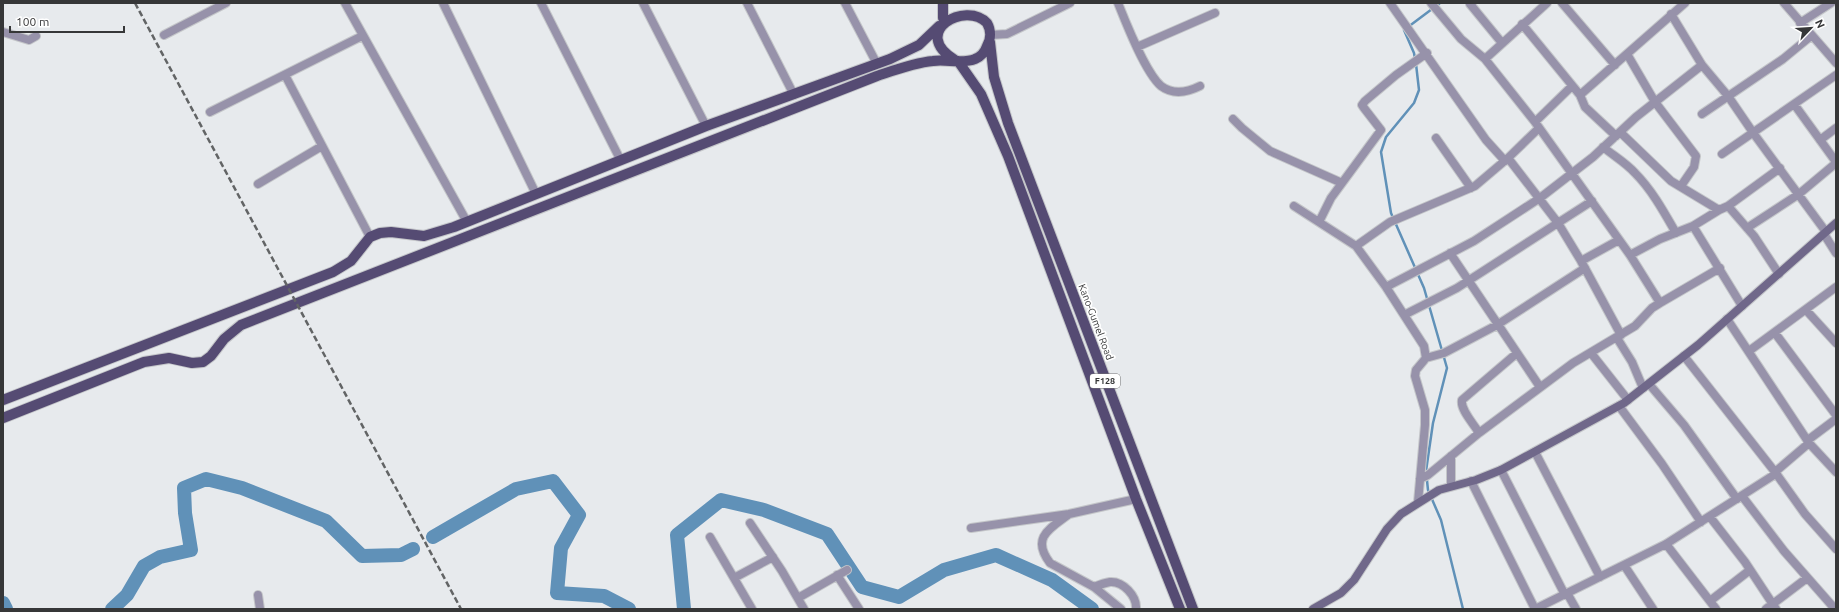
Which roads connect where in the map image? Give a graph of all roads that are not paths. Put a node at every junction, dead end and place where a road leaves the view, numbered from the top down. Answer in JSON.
{"nodes":[{"id":1,"x":226,"y":3,"type":"edge"},
{"id":2,"x":345,"y":3,"type":"edge"},
{"id":3,"x":443,"y":3,"type":"edge"},
{"id":4,"x":541,"y":3,"type":"edge"},
{"id":5,"x":643,"y":3,"type":"edge"},
{"id":6,"x":746,"y":3,"type":"edge"},
{"id":7,"x":845,"y":3,"type":"edge"},
{"id":8,"x":943,"y":3,"type":"edge"},
{"id":9,"x":1070,"y":3,"type":"edge"},
{"id":10,"x":1118,"y":3,"type":"edge"},
{"id":11,"x":1390,"y":3,"type":"edge"},
{"id":12,"x":1471,"y":3,"type":"edge"},
{"id":13,"x":1547,"y":3,"type":"edge"},
{"id":14,"x":1562,"y":3,"type":"edge"},
{"id":15,"x":1784,"y":3,"type":"edge"},
{"id":16,"x":1831,"y":3,"type":"edge"},
{"id":17,"x":1681,"y":4,"type":"edge"},
{"id":18,"x":1434,"y":7,"type":"edge"},
{"id":19,"x":1215,"y":13,"type":"dead end"},
{"id":20,"x":1671,"y":14,"type":"junction"},
{"id":21,"x":941,"y":22,"type":"junction"},
{"id":22,"x":1800,"y":23,"type":"junction"},
{"id":23,"x":1522,"y":24,"type":"junction"},
{"id":24,"x":3,"y":32,"type":"edge"},
{"id":25,"x":164,"y":35,"type":"dead end"},
{"id":26,"x":36,"y":36,"type":"dead end"},
{"id":27,"x":362,"y":36,"type":"junction"},
{"id":28,"x":1810,"y":36,"type":"junction"},
{"id":29,"x":990,"y":37,"type":"junction"},
{"id":30,"x":1502,"y":43,"type":"junction"},
{"id":31,"x":1137,"y":47,"type":"junction"},
{"id":32,"x":1427,"y":53,"type":"junction"},
{"id":33,"x":1627,"y":54,"type":"junction"},
{"id":34,"x":1834,"y":58,"type":"edge"},
{"id":35,"x":1485,"y":59,"type":"junction"},
{"id":36,"x":956,"y":60,"type":"junction"},
{"id":37,"x":877,"y":64,"type":"junction"},
{"id":38,"x":1615,"y":65,"type":"junction"},
{"id":39,"x":1702,"y":65,"type":"junction"},
{"id":40,"x":285,"y":75,"type":"junction"},
{"id":41,"x":1836,"y":75,"type":"edge"},
{"id":42,"x":1200,"y":86,"type":"dead end"},
{"id":43,"x":1572,"y":86,"type":"junction"},
{"id":44,"x":794,"y":95,"type":"junction"},
{"id":45,"x":1580,"y":95,"type":"junction"},
{"id":46,"x":1728,"y":96,"type":"junction"},
{"id":47,"x":1655,"y":102,"type":"junction"},
{"id":48,"x":1794,"y":104,"type":"junction"},
{"id":49,"x":210,"y":112,"type":"dead end"},
{"id":50,"x":1702,"y":114,"type":"dead end"},
{"id":51,"x":1233,"y":119,"type":"dead end"},
{"id":52,"x":1537,"y":125,"type":"junction"},
{"id":53,"x":706,"y":126,"type":"junction"},
{"id":54,"x":1836,"y":128,"type":"edge"},
{"id":55,"x":1618,"y":134,"type":"junction"},
{"id":56,"x":1754,"y":134,"type":"junction"},
{"id":57,"x":1436,"y":138,"type":"dead end"},
{"id":58,"x":1820,"y":140,"type":"junction"},
{"id":59,"x":322,"y":146,"type":"junction"},
{"id":60,"x":1603,"y":147,"type":"junction"},
{"id":61,"x":1722,"y":154,"type":"dead end"},
{"id":62,"x":620,"y":159,"type":"junction"},
{"id":63,"x":1507,"y":160,"type":"junction"},
{"id":64,"x":1836,"y":162,"type":"edge"},
{"id":65,"x":1780,"y":168,"type":"junction"},
{"id":66,"x":1573,"y":173,"type":"junction"},
{"id":67,"x":1342,"y":182,"type":"junction"},
{"id":68,"x":258,"y":184,"type":"dead end"},
{"id":69,"x":1681,"y":186,"type":"junction"},
{"id":70,"x":1471,"y":188,"type":"junction"},
{"id":71,"x":536,"y":194,"type":"junction"},
{"id":72,"x":1799,"y":194,"type":"junction"},
{"id":73,"x":1540,"y":198,"type":"junction"},
{"id":74,"x":1592,"y":201,"type":"junction"},
{"id":75,"x":1294,"y":206,"type":"dead end"},
{"id":76,"x":1728,"y":206,"type":"junction"},
{"id":77,"x":1719,"y":210,"type":"junction"},
{"id":78,"x":467,"y":222,"type":"junction"},
{"id":79,"x":1319,"y":222,"type":"junction"},
{"id":80,"x":1558,"y":223,"type":"junction"},
{"id":81,"x":1836,"y":223,"type":"edge"},
{"id":82,"x":1693,"y":226,"type":"junction"},
{"id":83,"x":1747,"y":228,"type":"junction"},
{"id":84,"x":1676,"y":233,"type":"junction"},
{"id":85,"x":1825,"y":233,"type":"junction"},
{"id":86,"x":370,"y":237,"type":"junction"},
{"id":87,"x":1619,"y":240,"type":"junction"},
{"id":88,"x":1356,"y":246,"type":"junction"},
{"id":89,"x":1450,"y":253,"type":"junction"},
{"id":90,"x":1836,"y":253,"type":"edge"},
{"id":91,"x":1630,"y":255,"type":"junction"},
{"id":92,"x":1583,"y":265,"type":"junction"},
{"id":93,"x":1720,"y":268,"type":"junction"},
{"id":94,"x":1779,"y":274,"type":"junction"},
{"id":95,"x":1468,"y":280,"type":"junction"},
{"id":96,"x":1836,"y":287,"type":"edge"},
{"id":97,"x":1386,"y":288,"type":"junction"},
{"id":98,"x":286,"y":290,"type":"junction"},
{"id":99,"x":1660,"y":303,"type":"junction"},
{"id":100,"x":292,"y":306,"type":"junction"},
{"id":101,"x":1742,"y":306,"type":"junction"},
{"id":102,"x":1806,"y":310,"type":"junction"},
{"id":103,"x":1404,"y":315,"type":"junction"},
{"id":104,"x":1727,"y":319,"type":"junction"},
{"id":105,"x":1497,"y":325,"type":"junction"},
{"id":106,"x":1775,"y":333,"type":"junction"},
{"id":107,"x":1619,"y":337,"type":"junction"},
{"id":108,"x":1836,"y":343,"type":"edge"},
{"id":109,"x":1749,"y":351,"type":"junction"},
{"id":110,"x":1517,"y":353,"type":"junction"},
{"id":111,"x":1591,"y":353,"type":"junction"},
{"id":112,"x":1684,"y":356,"type":"junction"},
{"id":113,"x":1426,"y":358,"type":"junction"},
{"id":114,"x":1646,"y":386,"type":"junction"},
{"id":115,"x":1540,"y":387,"type":"junction"},
{"id":116,"x":3,"y":400,"type":"edge"},
{"id":117,"x":1628,"y":400,"type":"junction"},
{"id":118,"x":1619,"y":406,"type":"junction"},
{"id":119,"x":1836,"y":415,"type":"edge"},
{"id":120,"x":1118,"y":417,"type":"junction"},
{"id":121,"x":3,"y":418,"type":"edge"},
{"id":122,"x":1836,"y":419,"type":"edge"},
{"id":123,"x":1107,"y":422,"type":"junction"},
{"id":124,"x":1480,"y":433,"type":"junction"},
{"id":125,"x":1808,"y":442,"type":"junction"},
{"id":126,"x":1535,"y":452,"type":"junction"},
{"id":127,"x":1451,"y":456,"type":"junction"},
{"id":128,"x":1501,"y":470,"type":"junction"},
{"id":129,"x":1776,"y":472,"type":"junction"},
{"id":130,"x":1836,"y":472,"type":"edge"},
{"id":131,"x":1424,"y":477,"type":"junction"},
{"id":132,"x":1471,"y":481,"type":"junction"},
{"id":133,"x":1452,"y":485,"type":"junction"},
{"id":134,"x":1739,"y":497,"type":"junction"},
{"id":135,"x":1136,"y":499,"type":"junction"},
{"id":136,"x":1418,"y":502,"type":"junction"},
{"id":137,"x":1069,"y":514,"type":"junction"},
{"id":138,"x":1710,"y":517,"type":"junction"},
{"id":139,"x":1701,"y":522,"type":"junction"},
{"id":140,"x":750,"y":523,"type":"dead end"},
{"id":141,"x":971,"y":528,"type":"dead end"},
{"id":142,"x":710,"y":537,"type":"dead end"},
{"id":143,"x":1666,"y":544,"type":"junction"},
{"id":144,"x":1836,"y":549,"type":"edge"},
{"id":145,"x":773,"y":557,"type":"junction"},
{"id":146,"x":1624,"y":565,"type":"junction"},
{"id":147,"x":847,"y":570,"type":"dead end"},
{"id":148,"x":1750,"y":570,"type":"junction"},
{"id":149,"x":837,"y":575,"type":"junction"},
{"id":150,"x":1600,"y":577,"type":"junction"},
{"id":151,"x":734,"y":578,"type":"junction"},
{"id":152,"x":1807,"y":578,"type":"junction"},
{"id":153,"x":1094,"y":587,"type":"junction"},
{"id":154,"x":1566,"y":594,"type":"junction"},
{"id":155,"x":258,"y":595,"type":"dead end"},
{"id":156,"x":798,"y":598,"type":"junction"},
{"id":157,"x":1710,"y":601,"type":"junction"},
{"id":158,"x":1834,"y":605,"type":"edge"},
{"id":159,"x":1772,"y":607,"type":"edge"},
{"id":160,"x":1651,"y":608,"type":"edge"},
{"id":161,"x":260,"y":609,"type":"edge"},
{"id":162,"x":752,"y":609,"type":"edge"},
{"id":163,"x":804,"y":609,"type":"edge"},
{"id":164,"x":859,"y":609,"type":"edge"},
{"id":165,"x":1121,"y":609,"type":"edge"},
{"id":166,"x":1136,"y":609,"type":"edge"},
{"id":167,"x":1180,"y":609,"type":"edge"},
{"id":168,"x":1193,"y":609,"type":"edge"},
{"id":169,"x":1313,"y":609,"type":"edge"},
{"id":170,"x":1535,"y":609,"type":"edge"},
{"id":171,"x":1576,"y":609,"type":"edge"},
{"id":172,"x":1716,"y":609,"type":"edge"}],
"edges":[{"from":1,"to":25,"type":"street"},
{"from":2,"to":27,"type":"street"},
{"from":3,"to":71,"type":"street"},
{"from":4,"to":62,"type":"street"},
{"from":5,"to":53,"type":"street"},
{"from":6,"to":44,"type":"street"},
{"from":7,"to":37,"type":"street"},
{"from":8,"to":21,"type":"main road","number":"F128"},
{"from":9,"to":29,"type":"street"},
{"from":10,"to":31,"type":"street"},
{"from":11,"to":32,"type":"street"},
{"from":12,"to":30,"type":"street"},
{"from":13,"to":23,"type":"street"},
{"from":14,"to":38,"type":"street"},
{"from":15,"to":22,"type":"street"},
{"from":16,"to":22,"type":"street"},
{"from":17,"to":20,"type":"street"},
{"from":18,"to":35,"type":"street"},
{"from":19,"to":31,"type":"street"},
{"from":20,"to":33,"type":"street"},
{"from":20,"to":39,"type":"street"},
{"from":21,"to":29,"type":"main road","number":"F128"},
{"from":21,"to":36,"type":"main road","number":"F128"},
{"from":21,"to":37,"type":"main road"},
{"from":22,"to":28,"type":"street"},
{"from":23,"to":30,"type":"street"},
{"from":23,"to":43,"type":"street"},
{"from":24,"to":26,"type":"street"},
{"from":27,"to":40,"type":"street"},
{"from":27,"to":78,"type":"street"},
{"from":28,"to":34,"type":"street"},
{"from":28,"to":46,"type":"street"},
{"from":29,"to":36,"type":"main road"},
{"from":29,"to":120,"type":"main road","name":"Kano-Gumel Road","number":"F128"},
{"from":30,"to":35,"type":"street"},
{"from":31,"to":42,"type":"street"},
{"from":32,"to":63,"type":"street"},
{"from":32,"to":67,"type":"street"},
{"from":33,"to":38,"type":"street"},
{"from":33,"to":47,"type":"street"},
{"from":35,"to":52,"type":"street"},
{"from":36,"to":100,"type":"main road"},
{"from":36,"to":123,"type":"main road","number":"F128"},
{"from":37,"to":44,"type":"main road"},
{"from":38,"to":45,"type":"street"},
{"from":39,"to":46,"type":"street"},
{"from":39,"to":47,"type":"street"},
{"from":40,"to":49,"type":"street"},
{"from":40,"to":59,"type":"street"},
{"from":41,"to":48,"type":"street"},
{"from":43,"to":45,"type":"street"},
{"from":43,"to":52,"type":"street"},
{"from":44,"to":53,"type":"main road"},
{"from":45,"to":55,"type":"street"},
{"from":46,"to":50,"type":"street"},
{"from":46,"to":56,"type":"street"},
{"from":47,"to":55,"type":"street"},
{"from":47,"to":69,"type":"street"},
{"from":48,"to":56,"type":"street"},
{"from":48,"to":58,"type":"street"},
{"from":51,"to":67,"type":"street"},
{"from":52,"to":63,"type":"street"},
{"from":52,"to":66,"type":"street"},
{"from":53,"to":62,"type":"main road"},
{"from":54,"to":58,"type":"street"},
{"from":55,"to":60,"type":"street"},
{"from":55,"to":69,"type":"street"},
{"from":56,"to":61,"type":"street"},
{"from":56,"to":65,"type":"street"},
{"from":57,"to":70,"type":"street"},
{"from":58,"to":64,"type":"street"},
{"from":59,"to":68,"type":"street"},
{"from":59,"to":86,"type":"street"},
{"from":60,"to":66,"type":"street"},
{"from":60,"to":84,"type":"street"},
{"from":62,"to":71,"type":"main road"},
{"from":63,"to":70,"type":"street"},
{"from":63,"to":73,"type":"street"},
{"from":64,"to":72,"type":"street"},
{"from":65,"to":72,"type":"street"},
{"from":65,"to":76,"type":"street"},
{"from":66,"to":73,"type":"street"},
{"from":66,"to":74,"type":"street"},
{"from":67,"to":79,"type":"street"},
{"from":69,"to":77,"type":"street"},
{"from":70,"to":88,"type":"street"},
{"from":71,"to":78,"type":"main road"},
{"from":72,"to":83,"type":"street"},
{"from":72,"to":85,"type":"street"},
{"from":73,"to":80,"type":"street"},
{"from":73,"to":89,"type":"street"},
{"from":74,"to":80,"type":"street"},
{"from":74,"to":87,"type":"street"},
{"from":75,"to":79,"type":"street"},
{"from":76,"to":77,"type":"street"},
{"from":76,"to":83,"type":"street"},
{"from":77,"to":82,"type":"street"},
{"from":78,"to":86,"type":"main road"},
{"from":79,"to":88,"type":"street"},
{"from":80,"to":92,"type":"street"},
{"from":80,"to":95,"type":"street"},
{"from":81,"to":85,"type":"street"},
{"from":82,"to":84,"type":"street"},
{"from":82,"to":93,"type":"street"},
{"from":83,"to":94,"type":"street"},
{"from":84,"to":91,"type":"street"},
{"from":85,"to":90,"type":"street"},
{"from":85,"to":94,"type":"street"},
{"from":86,"to":98,"type":"main road"},
{"from":87,"to":91,"type":"street"},
{"from":87,"to":92,"type":"street"},
{"from":88,"to":97,"type":"street"},
{"from":89,"to":95,"type":"street"},
{"from":89,"to":97,"type":"street"},
{"from":91,"to":99,"type":"street"},
{"from":92,"to":105,"type":"street"},
{"from":92,"to":107,"type":"street"},
{"from":93,"to":99,"type":"street"},
{"from":93,"to":101,"type":"street"},
{"from":94,"to":101,"type":"street"},
{"from":95,"to":103,"type":"street"},
{"from":95,"to":105,"type":"street"},
{"from":96,"to":102,"type":"street"},
{"from":97,"to":103,"type":"street"},
{"from":98,"to":100,"type":"main road"},
{"from":98,"to":116,"type":"main road"},
{"from":99,"to":107,"type":"street"},
{"from":100,"to":121,"type":"main road"},
{"from":101,"to":104,"type":"street"},
{"from":102,"to":106,"type":"street"},
{"from":102,"to":108,"type":"street"},
{"from":103,"to":113,"type":"street"},
{"from":104,"to":109,"type":"street"},
{"from":104,"to":112,"type":"street"},
{"from":105,"to":110,"type":"street"},
{"from":105,"to":113,"type":"street"},
{"from":106,"to":109,"type":"street"},
{"from":106,"to":119,"type":"street"},
{"from":107,"to":111,"type":"street"},
{"from":107,"to":114,"type":"street"},
{"from":109,"to":125,"type":"street"},
{"from":110,"to":115,"type":"street"},
{"from":110,"to":124,"type":"street"},
{"from":111,"to":115,"type":"street"},
{"from":111,"to":117,"type":"street"},
{"from":112,"to":114,"type":"street"},
{"from":112,"to":129,"type":"street"},
{"from":113,"to":131,"type":"street"},
{"from":114,"to":117,"type":"street"},
{"from":114,"to":134,"type":"street"},
{"from":115,"to":124,"type":"street"},
{"from":117,"to":118,"type":"street"},
{"from":118,"to":126,"type":"street"},
{"from":118,"to":139,"type":"street"},
{"from":120,"to":123,"type":"main road"},
{"from":120,"to":168,"type":"main road","name":"Kano-Gumel Road","number":"F128"},
{"from":122,"to":125,"type":"street"},
{"from":123,"to":135,"type":"main road","number":"F128"},
{"from":124,"to":127,"type":"street"},
{"from":125,"to":129,"type":"street"},
{"from":125,"to":130,"type":"street"},
{"from":126,"to":128,"type":"street"},
{"from":126,"to":150,"type":"street"},
{"from":127,"to":131,"type":"street"},
{"from":127,"to":133,"type":"street"},
{"from":128,"to":132,"type":"street"},
{"from":128,"to":154,"type":"street"},
{"from":129,"to":134,"type":"street"},
{"from":129,"to":144,"type":"street"},
{"from":131,"to":136,"type":"street"},
{"from":132,"to":133,"type":"street"},
{"from":132,"to":170,"type":"street"},
{"from":133,"to":136,"type":"street"},
{"from":134,"to":138,"type":"street"},
{"from":134,"to":152,"type":"street"},
{"from":135,"to":137,"type":"street"},
{"from":135,"to":167,"type":"main road","number":"F128"},
{"from":136,"to":169,"type":"street"},
{"from":137,"to":141,"type":"street"},
{"from":137,"to":153,"type":"street"},
{"from":138,"to":139,"type":"street"},
{"from":138,"to":148,"type":"street"},
{"from":139,"to":143,"type":"street"},
{"from":140,"to":145,"type":"street"},
{"from":142,"to":151,"type":"street"},
{"from":143,"to":146,"type":"street"},
{"from":143,"to":157,"type":"street"},
{"from":145,"to":151,"type":"street"},
{"from":145,"to":156,"type":"street"},
{"from":146,"to":150,"type":"street"},
{"from":146,"to":160,"type":"street"},
{"from":147,"to":149,"type":"street"},
{"from":148,"to":157,"type":"street"},
{"from":148,"to":159,"type":"street"},
{"from":149,"to":156,"type":"street"},
{"from":149,"to":164,"type":"street"},
{"from":150,"to":154,"type":"street"},
{"from":151,"to":162,"type":"street"},
{"from":152,"to":158,"type":"street"},
{"from":152,"to":159,"type":"street"},
{"from":153,"to":165,"type":"street"},
{"from":153,"to":166,"type":"street"},
{"from":154,"to":170,"type":"street"},
{"from":154,"to":171,"type":"street"},
{"from":155,"to":161,"type":"street"},
{"from":156,"to":163,"type":"street"},
{"from":157,"to":172,"type":"street"}]}
